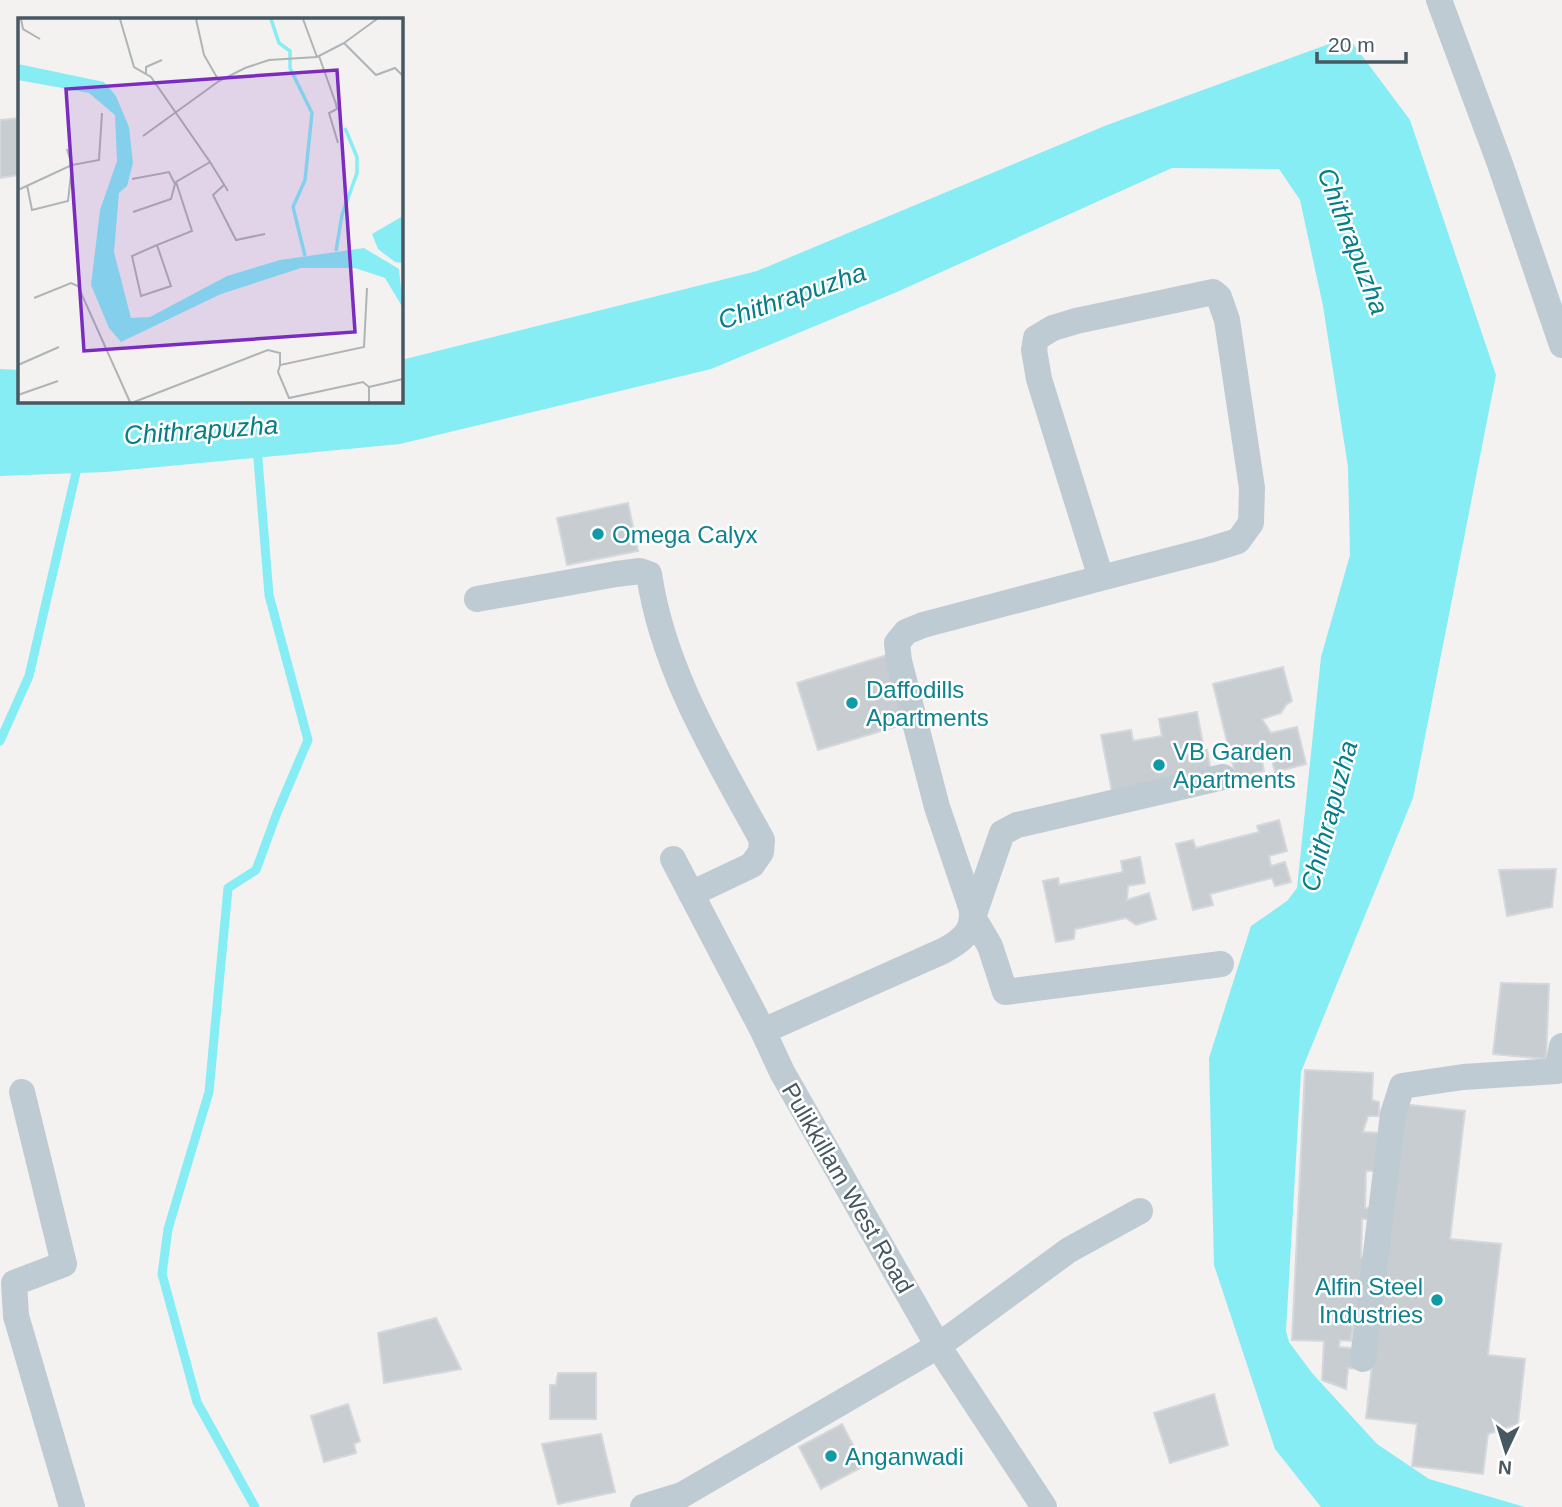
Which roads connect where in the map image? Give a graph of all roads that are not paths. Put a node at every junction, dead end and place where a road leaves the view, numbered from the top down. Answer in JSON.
{"nodes":[{"id":1,"x":1439,"y":0,"type":"edge"},
{"id":2,"x":1562,"y":345,"type":"edge"},
{"id":3,"x":1101,"y":578,"type":"junction"},
{"id":4,"x":478,"y":599,"type":"dead end"},
{"id":5,"x":1223,"y":777,"type":"dead end"},
{"id":6,"x":673,"y":859,"type":"dead end"},
{"id":7,"x":691,"y":894,"type":"junction"},
{"id":8,"x":973,"y":917,"type":"junction"},
{"id":9,"x":1221,"y":964,"type":"dead end"},
{"id":10,"x":763,"y":1031,"type":"junction"},
{"id":11,"x":1561,"y":1070,"type":"edge"},
{"id":12,"x":22,"y":1092,"type":"dead end"},
{"id":13,"x":1140,"y":1211,"type":"dead end"},
{"id":14,"x":938,"y":1346,"type":"junction"},
{"id":15,"x":1363,"y":1359,"type":"dead end"},
{"id":16,"x":686,"y":1501,"type":"edge"},
{"id":17,"x":72,"y":1507,"type":"edge"},
{"id":18,"x":643,"y":1507,"type":"edge"},
{"id":19,"x":1044,"y":1507,"type":"edge"}],
"edges":[{"from":1,"to":2,"type":"street"},
{"from":3,"to":3,"type":"street"},
{"from":3,"to":8,"type":"street"},
{"from":4,"to":7,"type":"street"},
{"from":5,"to":8,"type":"street"},
{"from":6,"to":7,"type":"street","name":"Pulikkillam West Road"},
{"from":7,"to":10,"type":"street","name":"Pulikkillam West Road"},
{"from":8,"to":9,"type":"street"},
{"from":8,"to":10,"type":"street"},
{"from":10,"to":14,"type":"street","name":"Pulikkillam West Road"},
{"from":11,"to":15,"type":"street"},
{"from":12,"to":17,"type":"street"},
{"from":13,"to":14,"type":"street"},
{"from":14,"to":16,"type":"street"},
{"from":14,"to":19,"type":"street","name":"Pulikkillam West Road"},
{"from":16,"to":18,"type":"street"}]}
